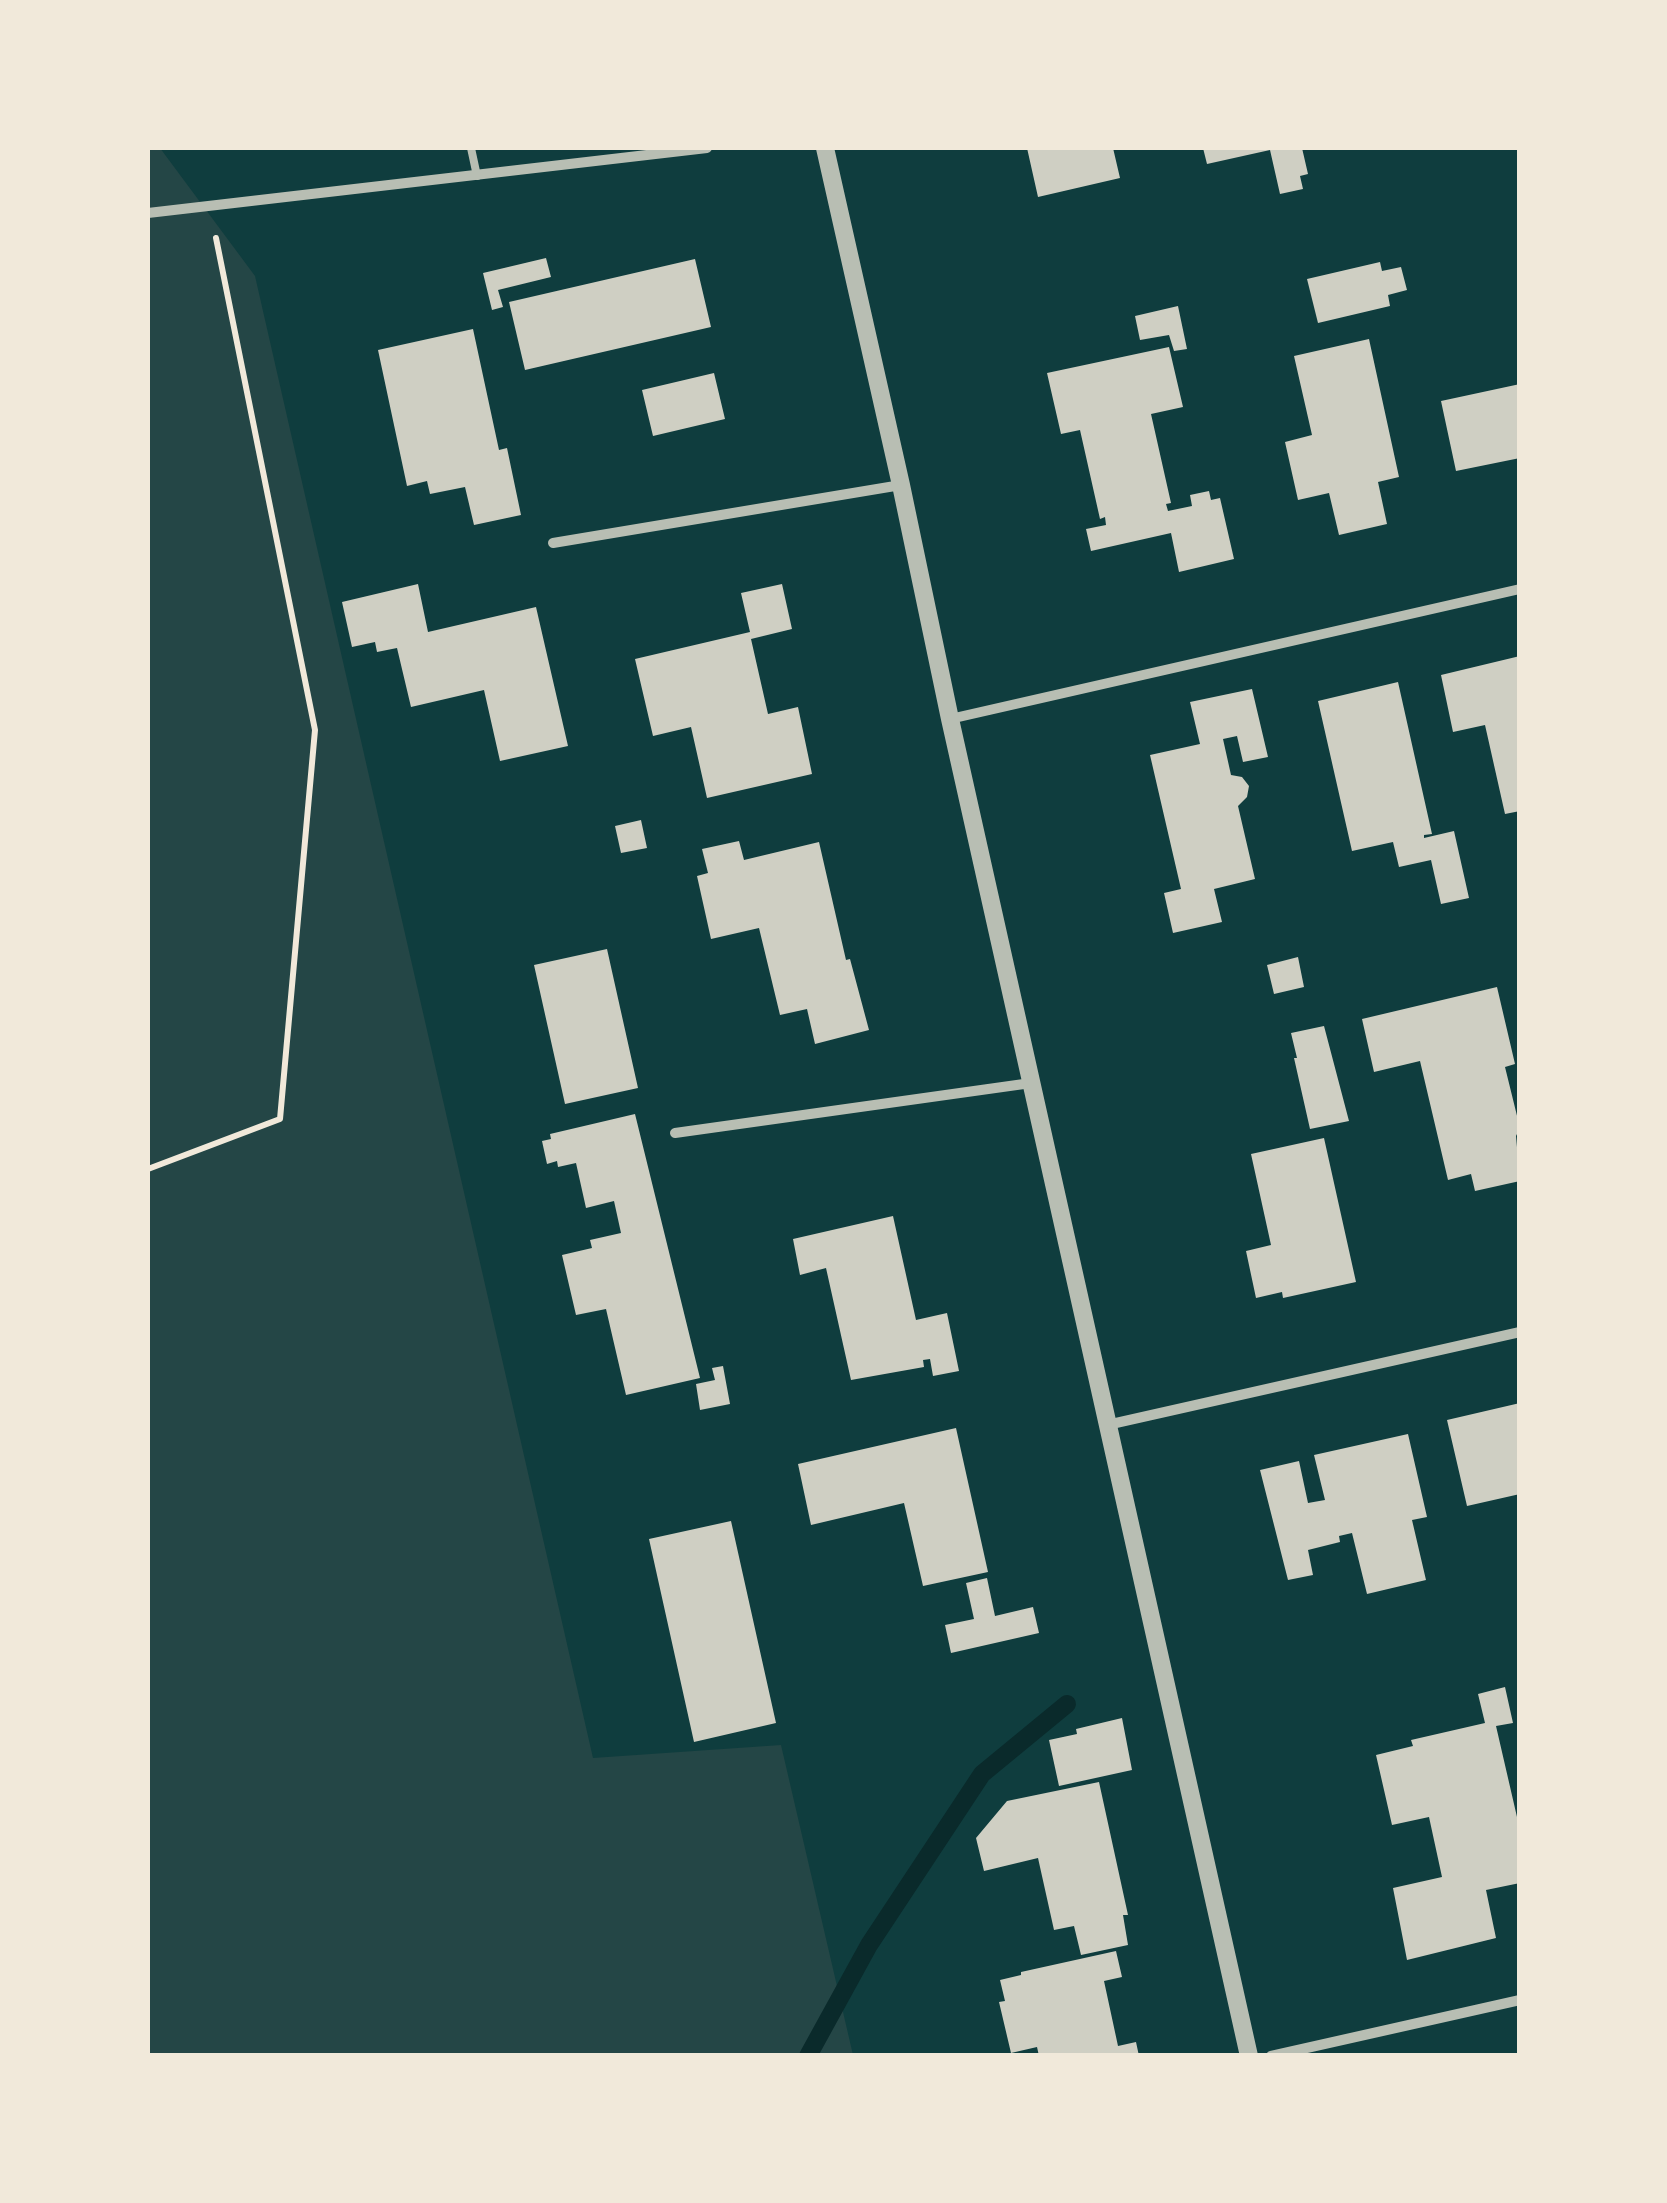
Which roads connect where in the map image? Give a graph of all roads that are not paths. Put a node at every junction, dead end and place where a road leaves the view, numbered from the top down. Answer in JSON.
{"nodes":[{"id":1,"x":471,"y":148,"type":"edge"},
{"id":2,"x":707,"y":148,"type":"edge"},
{"id":3,"x":825,"y":148,"type":"edge"},
{"id":4,"x":477,"y":176,"type":"junction"},
{"id":5,"x":148,"y":214,"type":"edge"},
{"id":6,"x":902,"y":485,"type":"junction"},
{"id":7,"x":553,"y":543,"type":"dead end"},
{"id":8,"x":1520,"y":589,"type":"edge"},
{"id":9,"x":950,"y":719,"type":"junction"},
{"id":10,"x":1031,"y":1083,"type":"junction"},
{"id":11,"x":675,"y":1133,"type":"dead end"},
{"id":12,"x":1520,"y":1332,"type":"edge"},
{"id":13,"x":1107,"y":1426,"type":"junction"},
{"id":14,"x":1520,"y":2000,"type":"edge"},
{"id":15,"x":1249,"y":2056,"type":"edge"},
{"id":16,"x":1272,"y":2056,"type":"edge"}],
"edges":[{"from":1,"to":4,"type":"lane"},
{"from":2,"to":4,"type":"street"},
{"from":3,"to":6,"type":"street"},
{"from":4,"to":5,"type":"street"},
{"from":6,"to":7,"type":"street"},
{"from":6,"to":9,"type":"street"},
{"from":8,"to":9,"type":"street"},
{"from":9,"to":10,"type":"street"},
{"from":10,"to":11,"type":"street"},
{"from":10,"to":13,"type":"street"},
{"from":12,"to":13,"type":"street"},
{"from":13,"to":15,"type":"street"},
{"from":14,"to":16,"type":"street"}]}
